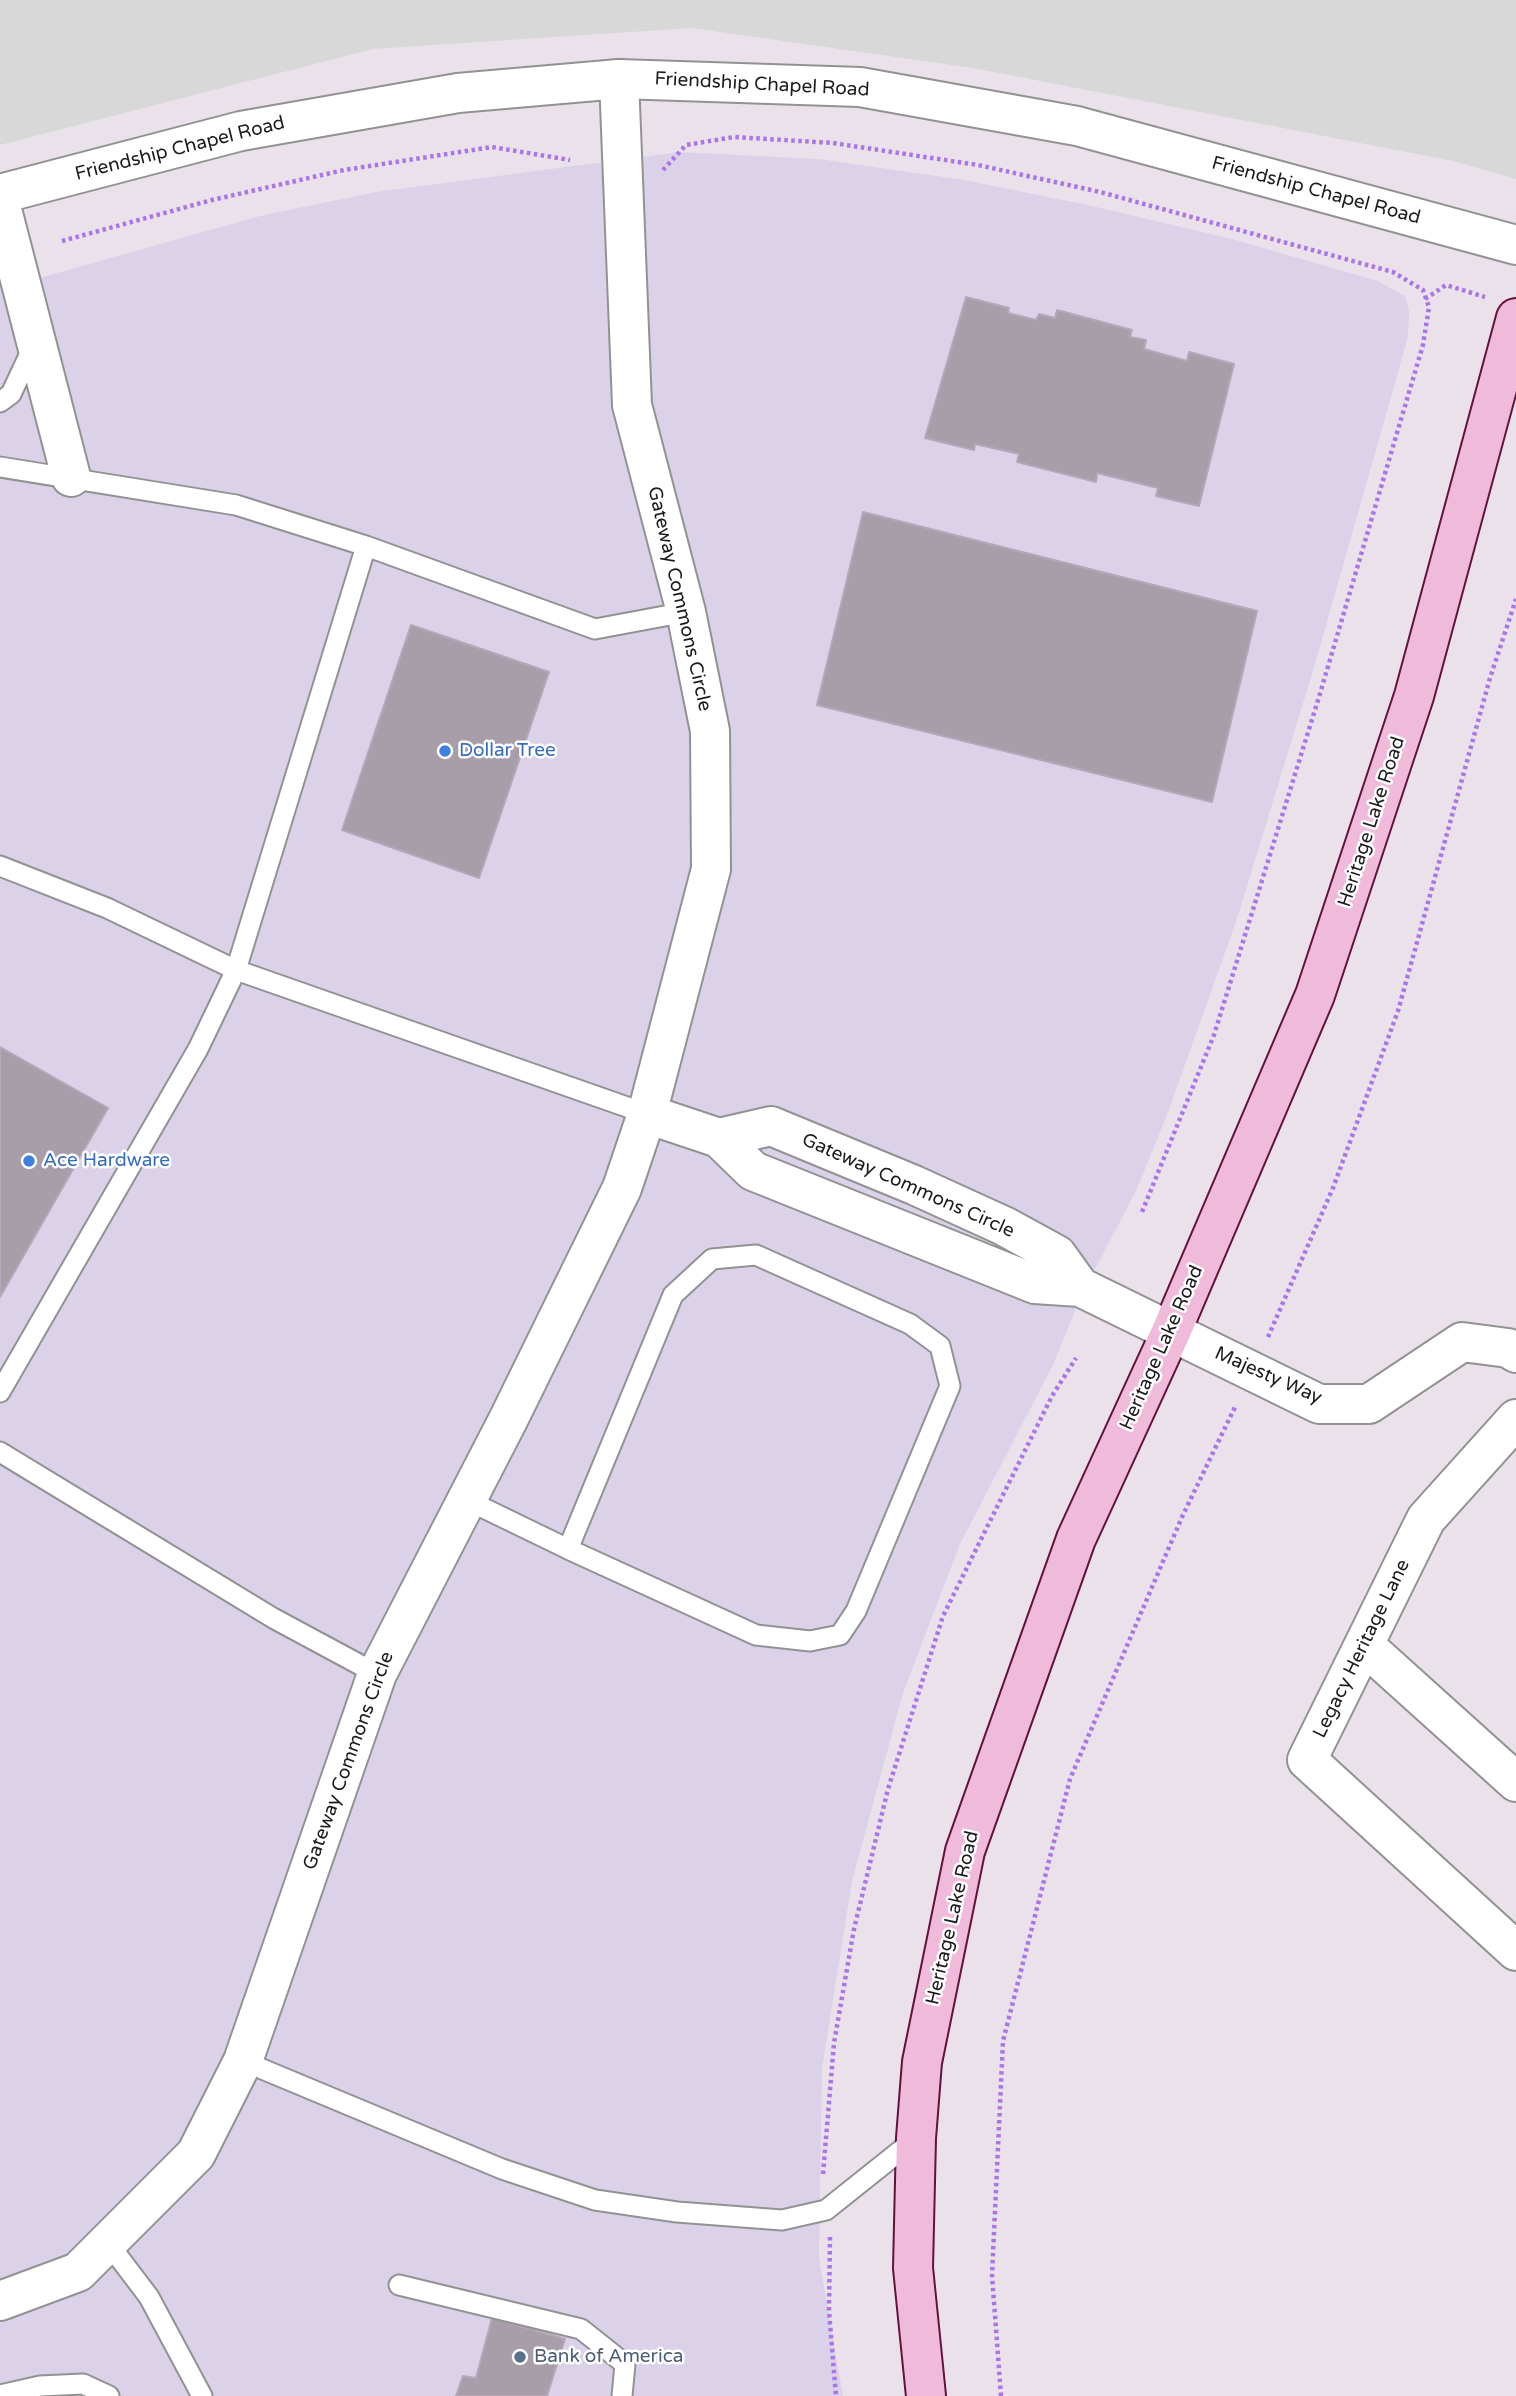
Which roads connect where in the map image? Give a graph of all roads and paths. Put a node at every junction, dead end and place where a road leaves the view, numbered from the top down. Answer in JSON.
{"nodes":[{"id":1,"x":619,"y":79,"type":"junction"},
{"id":2,"x":570,"y":160,"type":"dead end"},
{"id":3,"x":661,"y":174,"type":"dead end"},
{"id":4,"x":0,"y":194,"type":"edge"},
{"id":5,"x":0,"y":202,"type":"edge"},
{"id":6,"x":62,"y":241,"type":"dead end"},
{"id":7,"x":1516,"y":245,"type":"edge"},
{"id":8,"x":1446,"y":285,"type":"dead end"},
{"id":9,"x":1425,"y":299,"type":"junction"},
{"id":10,"x":1516,"y":318,"type":"edge"},
{"id":11,"x":36,"y":341,"type":"junction"},
{"id":12,"x":0,"y":402,"type":"edge"},
{"id":13,"x":0,"y":467,"type":"edge"},
{"id":14,"x":71,"y":477,"type":"junction"},
{"id":15,"x":366,"y":546,"type":"junction"},
{"id":16,"x":1516,"y":598,"type":"edge"},
{"id":17,"x":686,"y":612,"type":"junction"},
{"id":18,"x":0,"y":866,"type":"edge"},
{"id":19,"x":236,"y":970,"type":"junction"},
{"id":20,"x":647,"y":1114,"type":"junction"},
{"id":21,"x":1142,"y":1212,"type":"dead end"},
{"id":22,"x":1273,"y":1327,"type":"dead end"},
{"id":23,"x":1171,"y":1332,"type":"junction"},
{"id":24,"x":1516,"y":1353,"type":"edge"},
{"id":25,"x":1076,"y":1357,"type":"dead end"},
{"id":26,"x":0,"y":1392,"type":"edge"},
{"id":27,"x":1516,"y":1419,"type":"edge"},
{"id":28,"x":1228,"y":1423,"type":"dead end"},
{"id":29,"x":0,"y":1452,"type":"edge"},
{"id":30,"x":467,"y":1500,"type":"junction"},
{"id":31,"x":568,"y":1549,"type":"junction"},
{"id":32,"x":1364,"y":1645,"type":"junction"},
{"id":33,"x":377,"y":1674,"type":"junction"},
{"id":34,"x":1516,"y":1782,"type":"edge"},
{"id":35,"x":1516,"y":1951,"type":"edge"},
{"id":36,"x":243,"y":2061,"type":"junction"},
{"id":37,"x":916,"y":2138,"type":"junction"},
{"id":38,"x":822,"y":2181,"type":"dead end"},
{"id":39,"x":830,"y":2224,"type":"dead end"},
{"id":40,"x":108,"y":2243,"type":"junction"},
{"id":41,"x":399,"y":2285,"type":"dead end"},
{"id":42,"x":0,"y":2301,"type":"edge"},
{"id":43,"x":0,"y":2395,"type":"edge"},
{"id":44,"x":109,"y":2396,"type":"edge"},
{"id":45,"x":202,"y":2396,"type":"edge"},
{"id":46,"x":622,"y":2396,"type":"edge"},
{"id":47,"x":836,"y":2396,"type":"edge"},
{"id":48,"x":926,"y":2396,"type":"edge"},
{"id":49,"x":1001,"y":2396,"type":"edge"}],
"edges":[{"from":1,"to":4,"type":"street","name":"Friendship Chapel Road"},
{"from":1,"to":7,"type":"street","name":"Friendship Chapel Road"},
{"from":1,"to":17,"type":"street","name":"Gateway Commons Circle"},
{"from":2,"to":6,"type":"path"},
{"from":3,"to":9,"type":"path"},
{"from":5,"to":11,"type":"street"},
{"from":8,"to":9,"type":"path"},
{"from":9,"to":21,"type":"path"},
{"from":10,"to":23,"type":"main road","name":"Heritage Lake Road"},
{"from":11,"to":12,"type":"lane"},
{"from":11,"to":14,"type":"street"},
{"from":13,"to":14,"type":"lane"},
{"from":14,"to":15,"type":"lane"},
{"from":15,"to":17,"type":"lane"},
{"from":15,"to":19,"type":"lane"},
{"from":16,"to":22,"type":"path"},
{"from":17,"to":20,"type":"street","name":"Gateway Commons Circle"},
{"from":18,"to":19,"type":"lane"},
{"from":19,"to":20,"type":"lane"},
{"from":19,"to":26,"type":"lane"},
{"from":20,"to":23,"type":"street","name":"Gateway Commons Circle"},
{"from":20,"to":30,"type":"street","name":"Gateway Commons Circle"},
{"from":23,"to":24,"type":"street","name":"Majesty Way"},
{"from":23,"to":37,"type":"main road","name":"Heritage Lake Road"},
{"from":25,"to":38,"type":"path"},
{"from":27,"to":32,"type":"street","name":"Legacy Heritage Lane"},
{"from":28,"to":49,"type":"path"},
{"from":29,"to":33,"type":"lane"},
{"from":30,"to":31,"type":"lane"},
{"from":30,"to":33,"type":"street","name":"Gateway Commons Circle"},
{"from":31,"to":31,"type":"lane"},
{"from":32,"to":34,"type":"street"},
{"from":32,"to":35,"type":"street","name":"Legacy Heritage Lane"},
{"from":33,"to":36,"type":"street","name":"Gateway Commons Circle"},
{"from":36,"to":37,"type":"lane"},
{"from":36,"to":40,"type":"street","name":"Gateway Commons Circle"},
{"from":37,"to":48,"type":"main road","name":"Heritage Lake Road"},
{"from":39,"to":47,"type":"path"},
{"from":40,"to":42,"type":"street","name":"Gateway Commons Circle"},
{"from":40,"to":45,"type":"lane"},
{"from":41,"to":46,"type":"lane"},
{"from":43,"to":44,"type":"lane"}]}
